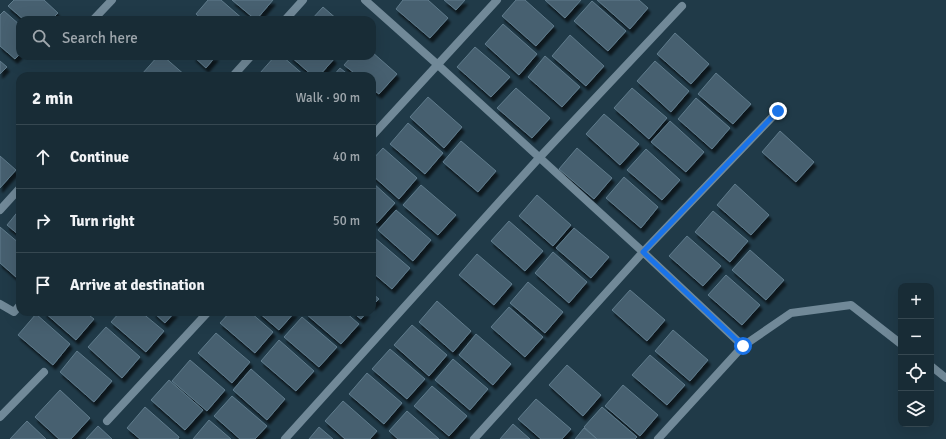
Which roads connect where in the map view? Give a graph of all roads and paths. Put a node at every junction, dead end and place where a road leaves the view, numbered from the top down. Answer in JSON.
{"nodes":[{"id":1,"x":112,"y":0,"type":"edge"},
{"id":2,"x":303,"y":0,"type":"edge"},
{"id":3,"x":365,"y":0,"type":"edge"},
{"id":4,"x":497,"y":0,"type":"edge"},
{"id":5,"x":682,"y":6,"type":"dead end"},
{"id":6,"x":97,"y":16,"type":"edge"},
{"id":7,"x":289,"y":16,"type":"edge"},
{"id":8,"x":247,"y":60,"type":"edge"},
{"id":9,"x":438,"y":65,"type":"junction"},
{"id":10,"x":237,"y":72,"type":"edge"},
{"id":11,"x":778,"y":111,"type":"dead end"},
{"id":12,"x":376,"y":132,"type":"edge"},
{"id":13,"x":539,"y":158,"type":"junction"},
{"id":14,"x":16,"y":192,"type":"edge"},
{"id":15,"x":0,"y":210,"type":"edge"},
{"id":16,"x":643,"y":252,"type":"junction"},
{"id":17,"x":0,"y":304,"type":"edge"},
{"id":18,"x":16,"y":310,"type":"edge"},
{"id":19,"x":204,"y":316,"type":"edge"},
{"id":20,"x":898,"y":342,"type":"edge"},
{"id":21,"x":743,"y":346,"type":"junction"},
{"id":22,"x":934,"y":369,"type":"edge"},
{"id":23,"x":44,"y":372,"type":"dead end"},
{"id":24,"x":946,"y":378,"type":"edge"},
{"id":25,"x":0,"y":417,"type":"edge"},
{"id":26,"x":107,"y":421,"type":"dead end"},
{"id":27,"x":285,"y":439,"type":"edge"},
{"id":28,"x":474,"y":439,"type":"edge"},
{"id":29,"x":658,"y":439,"type":"edge"}],
"edges":[{"from":1,"to":6,"type":"street"},
{"from":2,"to":7,"type":"street"},
{"from":3,"to":9,"type":"street"},
{"from":4,"to":9,"type":"street"},
{"from":5,"to":13,"type":"street"},
{"from":8,"to":10,"type":"street"},
{"from":9,"to":12,"type":"street"},
{"from":9,"to":13,"type":"street"},
{"from":11,"to":16,"type":"street"},
{"from":13,"to":16,"type":"street"},
{"from":13,"to":27,"type":"street"},
{"from":14,"to":15,"type":"street"},
{"from":16,"to":21,"type":"street"},
{"from":16,"to":28,"type":"street"},
{"from":17,"to":18,"type":"street"},
{"from":19,"to":26,"type":"street"},
{"from":20,"to":21,"type":"street"},
{"from":21,"to":29,"type":"street"},
{"from":22,"to":24,"type":"street"},
{"from":23,"to":25,"type":"street"}]}
